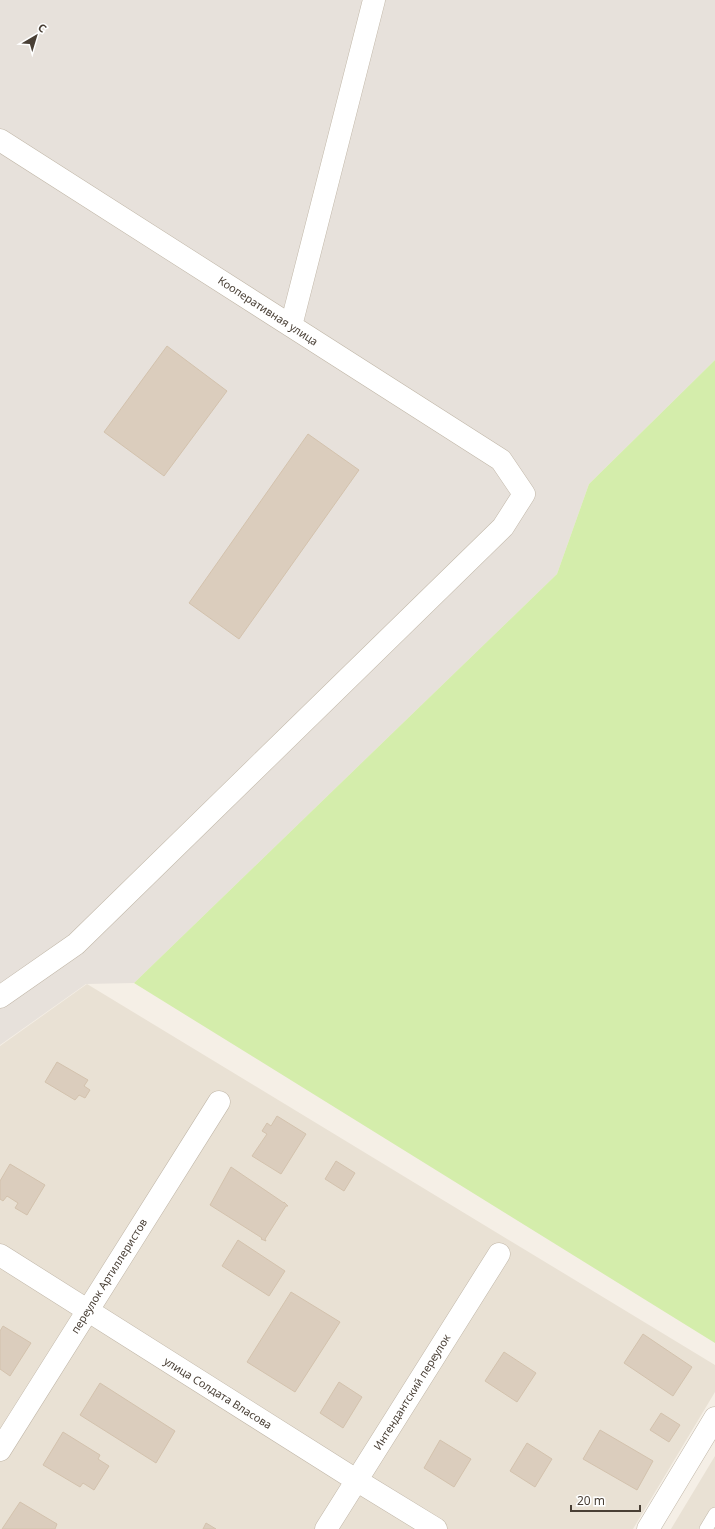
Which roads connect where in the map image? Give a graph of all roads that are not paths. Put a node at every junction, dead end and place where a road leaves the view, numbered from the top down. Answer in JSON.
{"nodes":[{"id":1,"x":374,"y":0,"type":"edge"},
{"id":2,"x":0,"y":140,"type":"edge"},
{"id":3,"x":291,"y":326,"type":"junction"},
{"id":4,"x":0,"y":997,"type":"edge"},
{"id":5,"x":219,"y":1102,"type":"dead end"},
{"id":6,"x":499,"y":1254,"type":"dead end"},
{"id":7,"x":0,"y":1255,"type":"edge"},
{"id":8,"x":88,"y":1311,"type":"junction"},
{"id":9,"x":715,"y":1418,"type":"edge"},
{"id":10,"x":0,"y":1450,"type":"edge"},
{"id":11,"x":356,"y":1480,"type":"junction"},
{"id":12,"x":715,"y":1514,"type":"edge"},
{"id":13,"x":326,"y":1529,"type":"edge"},
{"id":14,"x":436,"y":1529,"type":"edge"},
{"id":15,"x":648,"y":1529,"type":"edge"},
{"id":16,"x":706,"y":1529,"type":"edge"}],
"edges":[{"from":1,"to":3,"type":"street"},
{"from":2,"to":3,"type":"street","name":"Кооперативная улица"},
{"from":3,"to":4,"type":"street","name":"Кооперативная улица"},
{"from":5,"to":8,"type":"street","name":"переулок Артиллеристов"},
{"from":6,"to":11,"type":"street","name":"Интендантский переулок"},
{"from":7,"to":8,"type":"street","name":"улица Солдата Власова"},
{"from":8,"to":10,"type":"street","name":"переулок Артиллеристов"},
{"from":8,"to":11,"type":"street","name":"улица Солдата Власова"},
{"from":9,"to":15,"type":"street"},
{"from":11,"to":13,"type":"street","name":"Интендантский переулок"},
{"from":11,"to":14,"type":"street","name":"улица Солдата Власова"},
{"from":12,"to":16,"type":"lane"}]}
